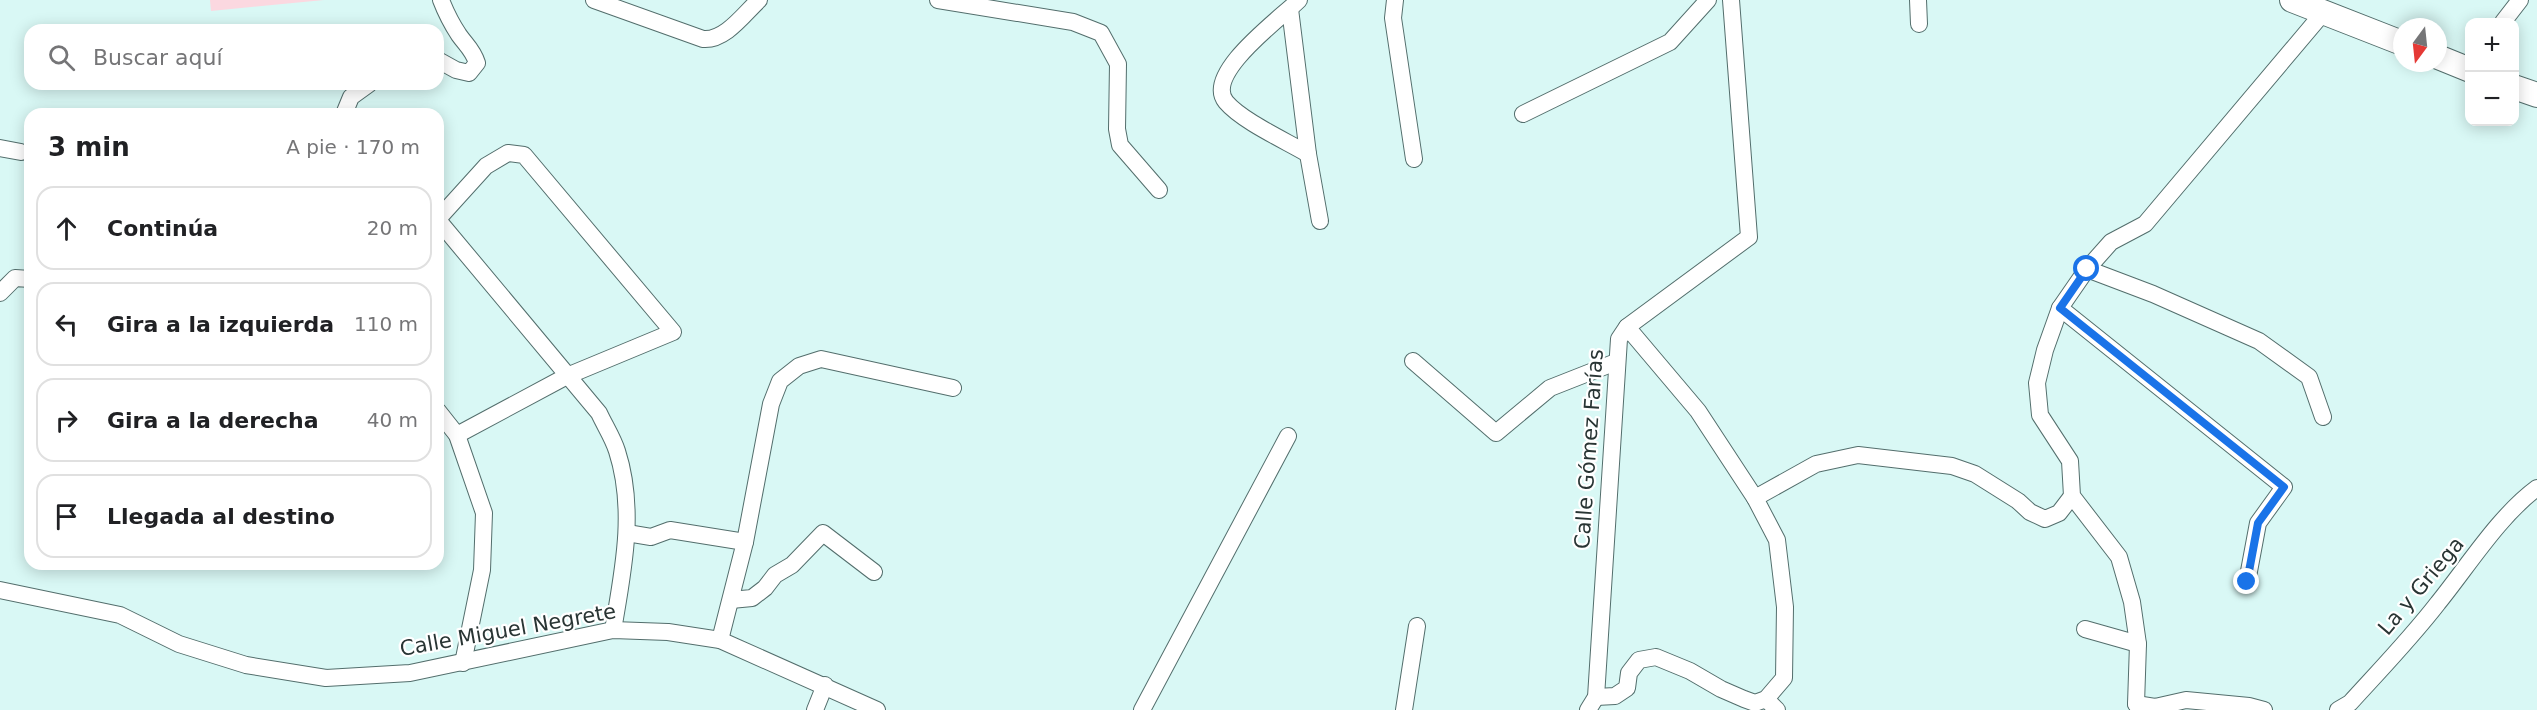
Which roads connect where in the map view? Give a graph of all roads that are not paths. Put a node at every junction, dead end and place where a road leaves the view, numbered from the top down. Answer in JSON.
{"nodes":[{"id":1,"x":441,"y":0,"type":"edge"},
{"id":2,"x":594,"y":0,"type":"edge"},
{"id":3,"x":759,"y":0,"type":"edge"},
{"id":4,"x":939,"y":0,"type":"edge"},
{"id":5,"x":1395,"y":0,"type":"edge"},
{"id":6,"x":1708,"y":0,"type":"edge"},
{"id":7,"x":1731,"y":0,"type":"edge"},
{"id":8,"x":1918,"y":0,"type":"edge"},
{"id":9,"x":2292,"y":0,"type":"edge"},
{"id":10,"x":2520,"y":0,"type":"edge"},
{"id":11,"x":1295,"y":4,"type":"edge"},
{"id":12,"x":2323,"y":13,"type":"junction"},
{"id":13,"x":2506,"y":18,"type":"edge"},
{"id":14,"x":1919,"y":24,"type":"dead end"},
{"id":15,"x":2393,"y":40,"type":"edge"},
{"id":16,"x":2447,"y":60,"type":"edge"},
{"id":17,"x":444,"y":63,"type":"edge"},
{"id":18,"x":2465,"y":67,"type":"edge"},
{"id":19,"x":2519,"y":89,"type":"edge"},
{"id":20,"x":361,"y":90,"type":"edge"},
{"id":21,"x":2537,"y":95,"type":"edge"},
{"id":22,"x":346,"y":108,"type":"edge"},
{"id":23,"x":1523,"y":114,"type":"dead end"},
{"id":24,"x":0,"y":148,"type":"edge"},
{"id":25,"x":21,"y":152,"type":"dead end"},
{"id":26,"x":1308,"y":154,"type":"junction"},
{"id":27,"x":1414,"y":159,"type":"dead end"},
{"id":28,"x":1159,"y":190,"type":"dead end"},
{"id":29,"x":444,"y":213,"type":"edge"},
{"id":30,"x":1320,"y":221,"type":"dead end"},
{"id":31,"x":444,"y":227,"type":"edge"},
{"id":32,"x":2087,"y":269,"type":"junction"},
{"id":33,"x":24,"y":279,"type":"edge"},
{"id":34,"x":0,"y":293,"type":"edge"},
{"id":35,"x":2060,"y":308,"type":"junction"},
{"id":36,"x":1627,"y":327,"type":"junction"},
{"id":37,"x":1413,"y":361,"type":"dead end"},
{"id":38,"x":1616,"y":362,"type":"junction"},
{"id":39,"x":567,"y":376,"type":"junction"},
{"id":40,"x":953,"y":388,"type":"dead end"},
{"id":41,"x":2323,"y":417,"type":"dead end"},
{"id":42,"x":444,"y":419,"type":"edge"},
{"id":43,"x":457,"y":435,"type":"junction"},
{"id":44,"x":1288,"y":436,"type":"dead end"},
{"id":45,"x":2537,"y":488,"type":"edge"},
{"id":46,"x":2072,"y":496,"type":"junction"},
{"id":47,"x":1755,"y":498,"type":"junction"},
{"id":48,"x":627,"y":533,"type":"junction"},
{"id":49,"x":745,"y":542,"type":"junction"},
{"id":50,"x":874,"y":572,"type":"dead end"},
{"id":51,"x":2247,"y":582,"type":"dead end"},
{"id":52,"x":0,"y":590,"type":"edge"},
{"id":53,"x":731,"y":600,"type":"junction"},
{"id":54,"x":1417,"y":626,"type":"dead end"},
{"id":55,"x":2085,"y":629,"type":"dead end"},
{"id":56,"x":613,"y":630,"type":"junction"},
{"id":57,"x":720,"y":640,"type":"junction"},
{"id":58,"x":2138,"y":644,"type":"junction"},
{"id":59,"x":463,"y":663,"type":"junction"},
{"id":60,"x":825,"y":685,"type":"junction"},
{"id":61,"x":1592,"y":704,"type":"edge"},
{"id":62,"x":1772,"y":705,"type":"edge"},
{"id":63,"x":2134,"y":707,"type":"edge"},
{"id":64,"x":815,"y":710,"type":"edge"},
{"id":65,"x":877,"y":710,"type":"edge"},
{"id":66,"x":1142,"y":710,"type":"edge"},
{"id":67,"x":1404,"y":710,"type":"edge"},
{"id":68,"x":2264,"y":710,"type":"edge"},
{"id":69,"x":2338,"y":710,"type":"edge"}],
"edges":[{"from":1,"to":17,"type":"street"},
{"from":2,"to":3,"type":"street"},
{"from":4,"to":28,"type":"street"},
{"from":5,"to":27,"type":"street"},
{"from":6,"to":23,"type":"street"},
{"from":7,"to":36,"type":"street","name":"Calle Gómez Farías"},
{"from":8,"to":14,"type":"street"},
{"from":9,"to":12,"type":"street"},
{"from":10,"to":13,"type":"street"},
{"from":11,"to":26,"type":"street"},
{"from":11,"to":26,"type":"street"},
{"from":12,"to":15,"type":"street"},
{"from":12,"to":32,"type":"street"},
{"from":16,"to":18,"type":"street"},
{"from":19,"to":21,"type":"street"},
{"from":20,"to":22,"type":"street"},
{"from":24,"to":25,"type":"street"},
{"from":26,"to":30,"type":"street"},
{"from":29,"to":39,"type":"street"},
{"from":31,"to":39,"type":"street"},
{"from":32,"to":35,"type":"street"},
{"from":32,"to":41,"type":"street"},
{"from":33,"to":34,"type":"street"},
{"from":35,"to":46,"type":"street"},
{"from":35,"to":51,"type":"street"},
{"from":36,"to":38,"type":"street","name":"Calle Gómez Farías"},
{"from":36,"to":47,"type":"street"},
{"from":37,"to":38,"type":"street"},
{"from":38,"to":61,"type":"street","name":"Calle Gómez Farías"},
{"from":39,"to":43,"type":"street"},
{"from":39,"to":48,"type":"street"},
{"from":40,"to":49,"type":"street"},
{"from":42,"to":43,"type":"street"},
{"from":43,"to":59,"type":"street"},
{"from":44,"to":66,"type":"street"},
{"from":45,"to":69,"type":"street","name":"La y Griega"},
{"from":46,"to":47,"type":"street"},
{"from":46,"to":58,"type":"street"},
{"from":47,"to":62,"type":"street"},
{"from":48,"to":49,"type":"street"},
{"from":48,"to":56,"type":"street"},
{"from":49,"to":53,"type":"street"},
{"from":50,"to":53,"type":"street"},
{"from":52,"to":59,"type":"street","name":"Calle Miguel Negrete"},
{"from":53,"to":57,"type":"street"},
{"from":54,"to":67,"type":"street"},
{"from":55,"to":58,"type":"street"},
{"from":56,"to":57,"type":"street","name":"Calle Miguel Negrete"},
{"from":56,"to":59,"type":"street","name":"Calle Miguel Negrete"},
{"from":57,"to":60,"type":"street","name":"Calle Miguel Negrete"},
{"from":58,"to":63,"type":"street"},
{"from":60,"to":64,"type":"street"},
{"from":60,"to":65,"type":"street","name":"Calle Miguel Negrete"},
{"from":61,"to":62,"type":"street"},
{"from":63,"to":68,"type":"street"}]}
